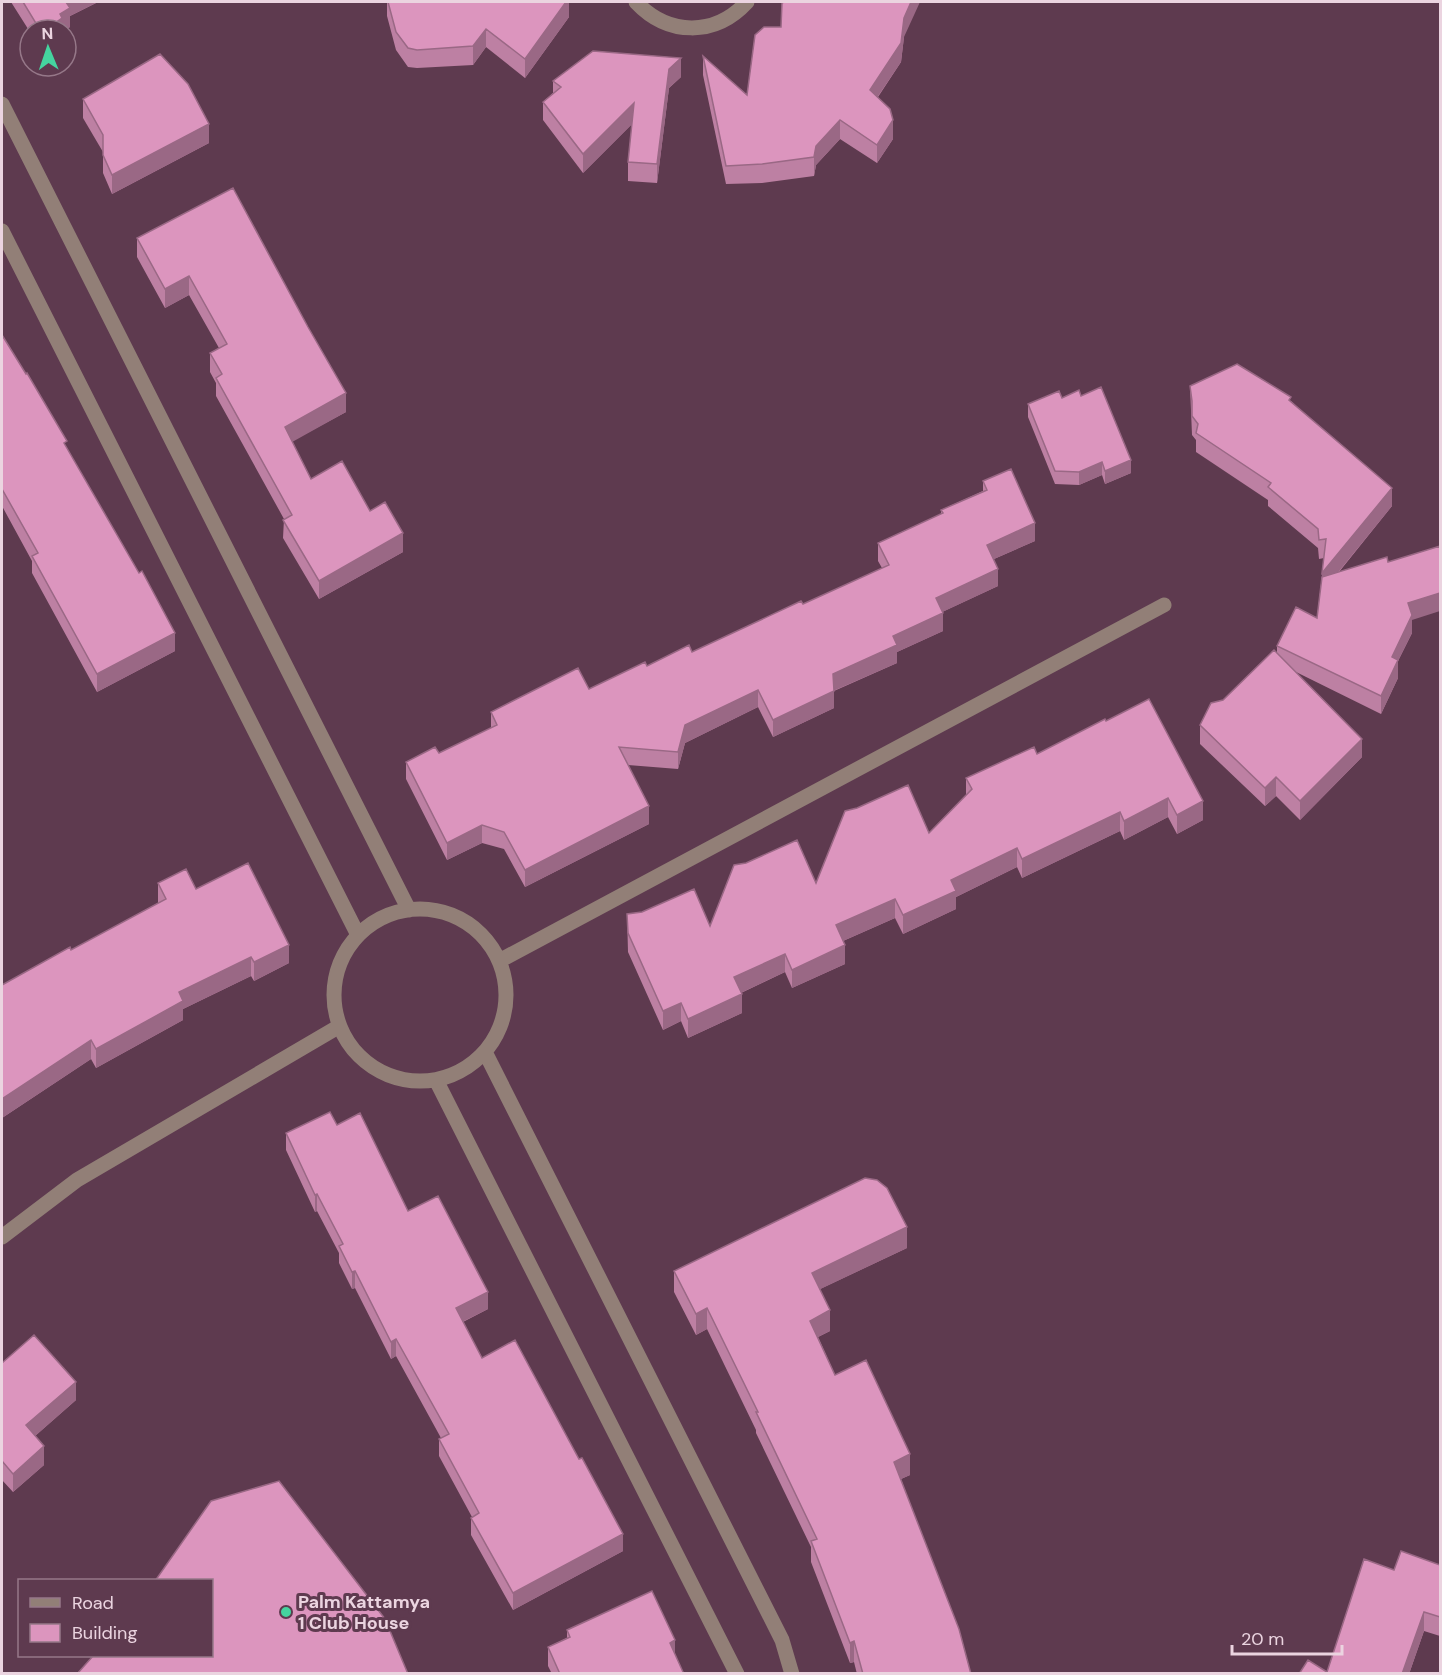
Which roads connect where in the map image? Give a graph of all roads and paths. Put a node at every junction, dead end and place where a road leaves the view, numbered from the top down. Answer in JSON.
{"nodes":[{"id":1,"x":636,"y":2,"type":"edge"},
{"id":2,"x":747,"y":2,"type":"edge"},
{"id":3,"x":2,"y":104,"type":"edge"},
{"id":4,"x":2,"y":231,"type":"edge"},
{"id":5,"x":1164,"y":605,"type":"dead end"},
{"id":6,"x":409,"y":910,"type":"junction"},
{"id":7,"x":358,"y":935,"type":"junction"},
{"id":8,"x":499,"y":961,"type":"junction"},
{"id":9,"x":338,"y":1027,"type":"junction"},
{"id":10,"x":485,"y":1052,"type":"junction"},
{"id":11,"x":436,"y":1080,"type":"junction"},
{"id":12,"x":2,"y":1237,"type":"edge"},
{"id":13,"x":737,"y":1674,"type":"edge"},
{"id":14,"x":792,"y":1674,"type":"edge"}],
"edges":[{"from":1,"to":2,"type":"street"},
{"from":3,"to":6,"type":"street"},
{"from":4,"to":7,"type":"street"},
{"from":5,"to":8,"type":"street"},
{"from":6,"to":7,"type":"street"},
{"from":6,"to":8,"type":"street"},
{"from":7,"to":9,"type":"street"},
{"from":8,"to":10,"type":"street"},
{"from":9,"to":11,"type":"street"},
{"from":9,"to":12,"type":"street"},
{"from":10,"to":11,"type":"street"},
{"from":10,"to":14,"type":"street"},
{"from":11,"to":13,"type":"street"}]}
